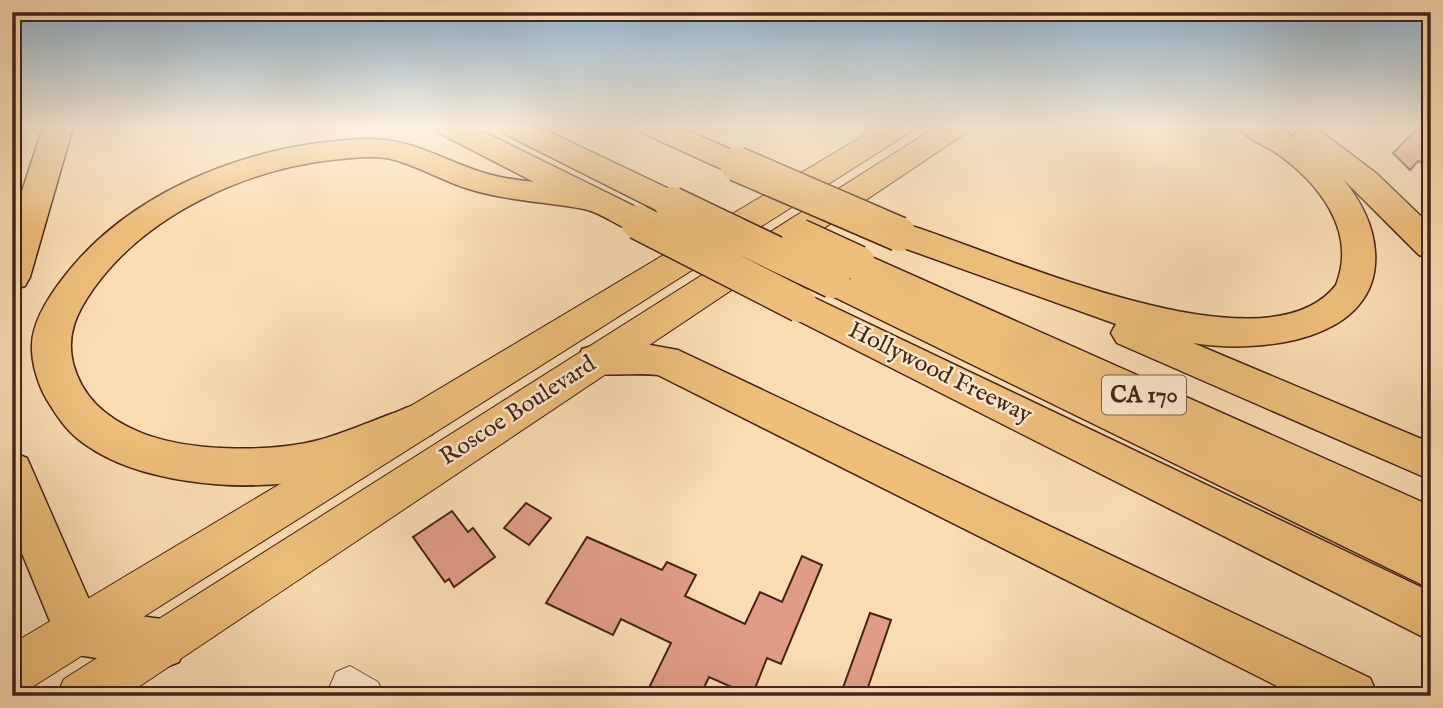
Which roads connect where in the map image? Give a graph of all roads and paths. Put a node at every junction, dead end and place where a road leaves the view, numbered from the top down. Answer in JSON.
{"nodes":[{"id":1,"x":48,"y":160,"type":"edge"},
{"id":2,"x":285,"y":160,"type":"edge"},
{"id":3,"x":426,"y":160,"type":"edge"},
{"id":4,"x":515,"y":160,"type":"edge"},
{"id":5,"x":559,"y":160,"type":"edge"},
{"id":6,"x":577,"y":160,"type":"edge"},
{"id":7,"x":607,"y":160,"type":"edge"},
{"id":8,"x":728,"y":160,"type":"edge"},
{"id":9,"x":729,"y":160,"type":"edge"},
{"id":10,"x":842,"y":160,"type":"edge"},
{"id":11,"x":905,"y":160,"type":"edge"},
{"id":12,"x":1306,"y":160,"type":"edge"},
{"id":13,"x":1338,"y":160,"type":"edge"},
{"id":14,"x":737,"y":164,"type":"junction"},
{"id":15,"x":594,"y":200,"type":"junction"},
{"id":16,"x":666,"y":207,"type":"junction"},
{"id":17,"x":899,"y":234,"type":"junction"},
{"id":18,"x":1431,"y":247,"type":"edge"},
{"id":19,"x":12,"y":277,"type":"edge"},
{"id":20,"x":827,"y":285,"type":"junction"},
{"id":21,"x":596,"y":360,"type":"junction"},
{"id":22,"x":417,"y":422,"type":"junction"},
{"id":23,"x":1431,"y":462,"type":"edge"},
{"id":24,"x":12,"y":471,"type":"edge"},
{"id":25,"x":1431,"y":528,"type":"edge"},
{"id":26,"x":1431,"y":567,"type":"edge"},
{"id":27,"x":1431,"y":591,"type":"edge"},
{"id":28,"x":1431,"y":617,"type":"edge"},
{"id":29,"x":78,"y":631,"type":"junction"},
{"id":30,"x":161,"y":644,"type":"junction"},
{"id":31,"x":12,"y":672,"type":"edge"},
{"id":32,"x":81,"y":696,"type":"edge"},
{"id":33,"x":1352,"y":696,"type":"edge"}],
"edges":[{"from":1,"to":19,"type":"highway"},
{"from":2,"to":22,"type":"highway"},
{"from":3,"to":15,"type":"highway"},
{"from":4,"to":15,"type":"highway","name":"Hollywood Freeway","number":"CA 170"},
{"from":5,"to":16,"type":"highway"},
{"from":6,"to":16,"type":"highway"},
{"from":7,"to":16,"type":"highway","name":"Hollywood Freeway","number":"CA 170"},
{"from":8,"to":14,"type":"highway"},
{"from":9,"to":14,"type":"highway"},
{"from":10,"to":22,"type":"main road","name":"Roscoe Boulevard"},
{"from":11,"to":21,"type":"main road","name":"Roscoe Boulevard"},
{"from":12,"to":17,"type":"highway"},
{"from":13,"to":18,"type":"highway"},
{"from":14,"to":17,"type":"highway","bridge":true},
{"from":15,"to":16,"type":"highway","name":"Hollywood Freeway","number":"CA 170"},
{"from":16,"to":20,"type":"highway","name":"Hollywood Freeway","number":"CA 170","bridge":true},
{"from":16,"to":20,"type":"highway","name":"Hollywood Freeway","number":"CA 170","bridge":true},
{"from":17,"to":23,"type":"highway"},
{"from":20,"to":25,"type":"highway","name":"Hollywood Freeway","number":"CA 170"},
{"from":20,"to":26,"type":"highway"},
{"from":20,"to":27,"type":"highway"},
{"from":20,"to":28,"type":"highway","name":"Hollywood Freeway","number":"CA 170"},
{"from":21,"to":30,"type":"main road","name":"Roscoe Boulevard"},
{"from":21,"to":33,"type":"highway"},
{"from":22,"to":29,"type":"main road","name":"Roscoe Boulevard"},
{"from":24,"to":29,"type":"highway"},
{"from":29,"to":30,"type":"highway"},
{"from":29,"to":31,"type":"main road","name":"Roscoe Boulevard"},
{"from":30,"to":32,"type":"main road","name":"Roscoe Boulevard"}]}
